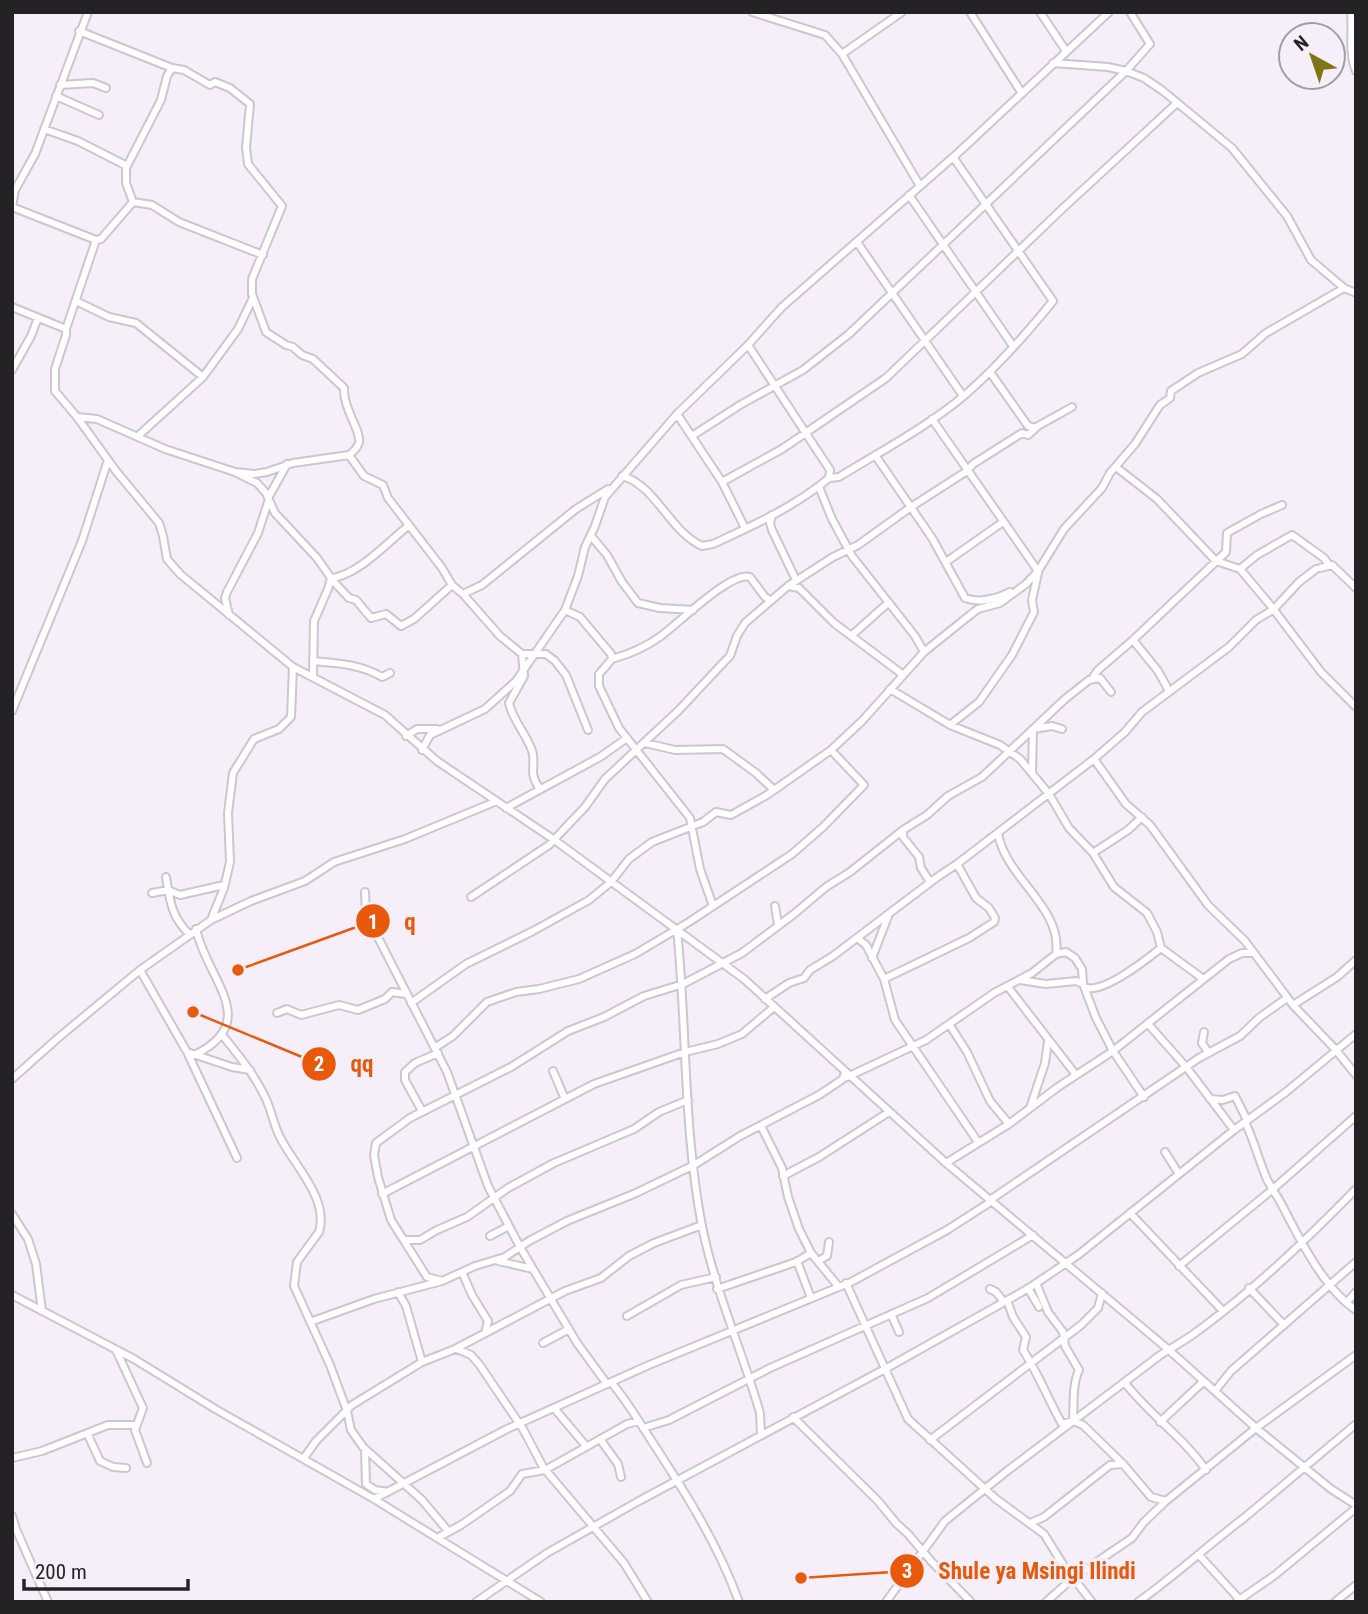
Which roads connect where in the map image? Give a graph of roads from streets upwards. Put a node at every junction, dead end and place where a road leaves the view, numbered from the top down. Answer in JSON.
{"nodes":[{"id":1,"x":88,"y":12,"type":"edge"},
{"id":2,"x":752,"y":12,"type":"edge"},
{"id":3,"x":902,"y":12,"type":"edge"},
{"id":4,"x":970,"y":12,"type":"edge"},
{"id":5,"x":1040,"y":12,"type":"edge"},
{"id":6,"x":1109,"y":12,"type":"edge"},
{"id":7,"x":1130,"y":12,"type":"edge"},
{"id":8,"x":1351,"y":12,"type":"edge"},
{"id":9,"x":79,"y":31,"type":"junction"},
{"id":10,"x":1066,"y":51,"type":"junction"},
{"id":11,"x":842,"y":54,"type":"junction"},
{"id":12,"x":1053,"y":63,"type":"junction"},
{"id":13,"x":172,"y":68,"type":"junction"},
{"id":14,"x":1126,"y":71,"type":"junction"},
{"id":15,"x":1356,"y":71,"type":"edge"},
{"id":16,"x":60,"y":85,"type":"junction"},
{"id":17,"x":106,"y":88,"type":"dead end"},
{"id":18,"x":1021,"y":92,"type":"junction"},
{"id":19,"x":56,"y":96,"type":"junction"},
{"id":20,"x":1177,"y":103,"type":"junction"},
{"id":21,"x":99,"y":115,"type":"dead end"},
{"id":22,"x":44,"y":130,"type":"junction"},
{"id":23,"x":953,"y":157,"type":"junction"},
{"id":24,"x":127,"y":166,"type":"junction"},
{"id":25,"x":920,"y":186,"type":"junction"},
{"id":26,"x":909,"y":195,"type":"junction"},
{"id":27,"x":134,"y":202,"type":"junction"},
{"id":28,"x":986,"y":202,"type":"junction"},
{"id":29,"x":12,"y":207,"type":"edge"},
{"id":30,"x":96,"y":240,"type":"junction"},
{"id":31,"x":857,"y":242,"type":"junction"},
{"id":32,"x":943,"y":244,"type":"junction"},
{"id":33,"x":1019,"y":252,"type":"junction"},
{"id":34,"x":263,"y":255,"type":"junction"},
{"id":35,"x":1344,"y":288,"type":"junction"},
{"id":36,"x":892,"y":293,"type":"junction"},
{"id":37,"x":1356,"y":293,"type":"edge"},
{"id":38,"x":976,"y":294,"type":"junction"},
{"id":39,"x":254,"y":299,"type":"junction"},
{"id":40,"x":76,"y":301,"type":"junction"},
{"id":41,"x":12,"y":307,"type":"edge"},
{"id":42,"x":38,"y":318,"type":"junction"},
{"id":43,"x":66,"y":329,"type":"junction"},
{"id":44,"x":926,"y":342,"type":"junction"},
{"id":45,"x":748,"y":345,"type":"junction"},
{"id":46,"x":1013,"y":346,"type":"junction"},
{"id":47,"x":12,"y":370,"type":"edge"},
{"id":48,"x":990,"y":372,"type":"junction"},
{"id":49,"x":203,"y":377,"type":"junction"},
{"id":50,"x":775,"y":387,"type":"junction"},
{"id":51,"x":964,"y":396,"type":"junction"},
{"id":52,"x":1072,"y":407,"type":"dead end"},
{"id":53,"x":677,"y":414,"type":"junction"},
{"id":54,"x":78,"y":417,"type":"junction"},
{"id":55,"x":932,"y":419,"type":"junction"},
{"id":56,"x":1036,"y":428,"type":"junction"},
{"id":57,"x":805,"y":432,"type":"junction"},
{"id":58,"x":138,"y":436,"type":"junction"},
{"id":59,"x":692,"y":436,"type":"junction"},
{"id":60,"x":875,"y":455,"type":"junction"},
{"id":61,"x":349,"y":456,"type":"junction"},
{"id":62,"x":108,"y":460,"type":"junction"},
{"id":63,"x":287,"y":464,"type":"junction"},
{"id":64,"x":1116,"y":467,"type":"junction"},
{"id":65,"x":967,"y":471,"type":"junction"},
{"id":66,"x":235,"y":472,"type":"junction"},
{"id":67,"x":622,"y":476,"type":"junction"},
{"id":68,"x":829,"y":478,"type":"junction"},
{"id":69,"x":722,"y":482,"type":"junction"},
{"id":70,"x":613,"y":486,"type":"junction"},
{"id":71,"x":819,"y":487,"type":"junction"},
{"id":72,"x":268,"y":500,"type":"junction"},
{"id":73,"x":1282,"y":505,"type":"dead end"},
{"id":74,"x":911,"y":507,"type":"junction"},
{"id":75,"x":772,"y":515,"type":"junction"},
{"id":76,"x":1003,"y":522,"type":"junction"},
{"id":77,"x":408,"y":526,"type":"junction"},
{"id":78,"x":745,"y":528,"type":"junction"},
{"id":79,"x":591,"y":536,"type":"junction"},
{"id":80,"x":848,"y":550,"type":"junction"},
{"id":81,"x":1216,"y":561,"type":"junction"},
{"id":82,"x":946,"y":562,"type":"junction"},
{"id":83,"x":1329,"y":565,"type":"junction"},
{"id":84,"x":1240,"y":569,"type":"junction"},
{"id":85,"x":1038,"y":571,"type":"junction"},
{"id":86,"x":796,"y":579,"type":"junction"},
{"id":87,"x":333,"y":580,"type":"junction"},
{"id":88,"x":452,"y":584,"type":"junction"},
{"id":89,"x":788,"y":586,"type":"junction"},
{"id":90,"x":799,"y":588,"type":"junction"},
{"id":91,"x":1356,"y":588,"type":"edge"},
{"id":92,"x":463,"y":593,"type":"junction"},
{"id":93,"x":770,"y":600,"type":"junction"},
{"id":94,"x":888,"y":603,"type":"junction"},
{"id":95,"x":1274,"y":609,"type":"junction"},
{"id":96,"x":565,"y":610,"type":"junction"},
{"id":97,"x":693,"y":610,"type":"junction"},
{"id":98,"x":229,"y":615,"type":"junction"},
{"id":99,"x":851,"y":636,"type":"junction"},
{"id":100,"x":1133,"y":640,"type":"junction"},
{"id":101,"x":924,"y":652,"type":"junction"},
{"id":102,"x":522,"y":654,"type":"junction"},
{"id":103,"x":534,"y":656,"type":"junction"},
{"id":104,"x":612,"y":659,"type":"junction"},
{"id":105,"x":313,"y":661,"type":"junction"},
{"id":106,"x":293,"y":667,"type":"junction"},
{"id":107,"x":524,"y":670,"type":"junction"},
{"id":108,"x":390,"y":673,"type":"dead end"},
{"id":109,"x":902,"y":674,"type":"junction"},
{"id":110,"x":313,"y":677,"type":"junction"},
{"id":111,"x":1094,"y":677,"type":"junction"},
{"id":112,"x":890,"y":689,"type":"junction"},
{"id":113,"x":1169,"y":691,"type":"junction"},
{"id":114,"x":1111,"y":692,"type":"dead end"},
{"id":115,"x":1356,"y":707,"type":"edge"},
{"id":116,"x":12,"y":711,"type":"edge"},
{"id":117,"x":950,"y":725,"type":"junction"},
{"id":118,"x":439,"y":729,"type":"junction"},
{"id":119,"x":1034,"y":729,"type":"junction"},
{"id":120,"x":1062,"y":729,"type":"dead end"},
{"id":121,"x":588,"y":730,"type":"dead end"},
{"id":122,"x":406,"y":736,"type":"junction"},
{"id":123,"x":627,"y":738,"type":"junction"},
{"id":124,"x":645,"y":743,"type":"junction"},
{"id":125,"x":422,"y":750,"type":"junction"},
{"id":126,"x":637,"y":750,"type":"junction"},
{"id":127,"x":831,"y":750,"type":"junction"},
{"id":128,"x":1011,"y":752,"type":"junction"},
{"id":129,"x":1094,"y":759,"type":"junction"},
{"id":130,"x":1032,"y":772,"type":"junction"},
{"id":131,"x":539,"y":788,"type":"junction"},
{"id":132,"x":774,"y":790,"type":"junction"},
{"id":133,"x":1049,"y":794,"type":"junction"},
{"id":134,"x":497,"y":801,"type":"junction"},
{"id":135,"x":506,"y":808,"type":"junction"},
{"id":136,"x":1142,"y":817,"type":"junction"},
{"id":137,"x":691,"y":826,"type":"junction"},
{"id":138,"x":903,"y":830,"type":"junction"},
{"id":139,"x":998,"y":833,"type":"junction"},
{"id":140,"x":553,"y":839,"type":"junction"},
{"id":141,"x":1093,"y":853,"type":"junction"},
{"id":142,"x":957,"y":864,"type":"junction"},
{"id":143,"x":166,"y":877,"type":"dead end"},
{"id":144,"x":611,"y":882,"type":"junction"},
{"id":145,"x":930,"y":883,"type":"junction"},
{"id":146,"x":225,"y":885,"type":"junction"},
{"id":147,"x":168,"y":890,"type":"junction"},
{"id":148,"x":365,"y":892,"type":"dead end"},
{"id":149,"x":152,"y":893,"type":"dead end"},
{"id":150,"x":471,"y":897,"type":"dead end"},
{"id":151,"x":713,"y":906,"type":"junction"},
{"id":152,"x":775,"y":906,"type":"dead end"},
{"id":153,"x":889,"y":913,"type":"junction"},
{"id":154,"x":211,"y":920,"type":"junction"},
{"id":155,"x":778,"y":924,"type":"junction"},
{"id":156,"x":196,"y":929,"type":"junction"},
{"id":157,"x":677,"y":929,"type":"junction"},
{"id":158,"x":189,"y":934,"type":"junction"},
{"id":159,"x":857,"y":938,"type":"junction"},
{"id":160,"x":1161,"y":948,"type":"junction"},
{"id":161,"x":1253,"y":953,"type":"junction"},
{"id":162,"x":1056,"y":954,"type":"junction"},
{"id":163,"x":872,"y":958,"type":"junction"},
{"id":164,"x":1356,"y":960,"type":"edge"},
{"id":165,"x":722,"y":962,"type":"junction"},
{"id":166,"x":140,"y":970,"type":"junction"},
{"id":167,"x":884,"y":978,"type":"junction"},
{"id":168,"x":1202,"y":978,"type":"junction"},
{"id":169,"x":1020,"y":980,"type":"junction"},
{"id":170,"x":683,"y":984,"type":"junction"},
{"id":171,"x":1085,"y":986,"type":"junction"},
{"id":172,"x":1008,"y":987,"type":"junction"},
{"id":173,"x":406,"y":994,"type":"junction"},
{"id":174,"x":1287,"y":998,"type":"junction"},
{"id":175,"x":765,"y":999,"type":"junction"},
{"id":176,"x":411,"y":1003,"type":"junction"},
{"id":177,"x":1293,"y":1006,"type":"junction"},
{"id":178,"x":774,"y":1007,"type":"junction"},
{"id":179,"x":277,"y":1013,"type":"dead end"},
{"id":180,"x":948,"y":1024,"type":"junction"},
{"id":181,"x":1149,"y":1025,"type":"junction"},
{"id":182,"x":1204,"y":1032,"type":"dead end"},
{"id":183,"x":1356,"y":1034,"type":"edge"},
{"id":184,"x":223,"y":1036,"type":"junction"},
{"id":185,"x":1048,"y":1041,"type":"junction"},
{"id":186,"x":912,"y":1046,"type":"junction"},
{"id":187,"x":1335,"y":1049,"type":"junction"},
{"id":188,"x":437,"y":1050,"type":"junction"},
{"id":189,"x":1113,"y":1051,"type":"junction"},
{"id":190,"x":685,"y":1052,"type":"junction"},
{"id":191,"x":1208,"y":1052,"type":"junction"},
{"id":192,"x":190,"y":1054,"type":"junction"},
{"id":193,"x":1187,"y":1068,"type":"junction"},
{"id":194,"x":250,"y":1070,"type":"junction"},
{"id":195,"x":553,"y":1071,"type":"dead end"},
{"id":196,"x":850,"y":1075,"type":"junction"},
{"id":197,"x":1076,"y":1075,"type":"junction"},
{"id":198,"x":1356,"y":1075,"type":"edge"},
{"id":199,"x":12,"y":1079,"type":"edge"},
{"id":200,"x":456,"y":1096,"type":"junction"},
{"id":201,"x":1144,"y":1097,"type":"junction"},
{"id":202,"x":565,"y":1099,"type":"junction"},
{"id":203,"x":1210,"y":1099,"type":"junction"},
{"id":204,"x":688,"y":1100,"type":"junction"},
{"id":205,"x":1030,"y":1110,"type":"junction"},
{"id":206,"x":422,"y":1111,"type":"junction"},
{"id":207,"x":888,"y":1112,"type":"junction"},
{"id":208,"x":1356,"y":1116,"type":"edge"},
{"id":209,"x":1246,"y":1121,"type":"junction"},
{"id":210,"x":1009,"y":1124,"type":"junction"},
{"id":211,"x":761,"y":1126,"type":"junction"},
{"id":212,"x":1234,"y":1130,"type":"junction"},
{"id":213,"x":978,"y":1142,"type":"junction"},
{"id":214,"x":475,"y":1146,"type":"junction"},
{"id":215,"x":1165,"y":1152,"type":"dead end"},
{"id":216,"x":237,"y":1158,"type":"dead end"},
{"id":217,"x":946,"y":1163,"type":"junction"},
{"id":218,"x":694,"y":1165,"type":"junction"},
{"id":219,"x":1180,"y":1174,"type":"junction"},
{"id":220,"x":783,"y":1176,"type":"junction"},
{"id":221,"x":1273,"y":1189,"type":"junction"},
{"id":222,"x":1356,"y":1189,"type":"edge"},
{"id":223,"x":382,"y":1194,"type":"junction"},
{"id":224,"x":494,"y":1198,"type":"junction"},
{"id":225,"x":991,"y":1201,"type":"junction"},
{"id":226,"x":1130,"y":1213,"type":"junction"},
{"id":227,"x":12,"y":1214,"type":"edge"},
{"id":228,"x":702,"y":1225,"type":"junction"},
{"id":229,"x":509,"y":1226,"type":"junction"},
{"id":230,"x":1033,"y":1235,"type":"junction"},
{"id":231,"x":490,"y":1236,"type":"dead end"},
{"id":232,"x":406,"y":1240,"type":"junction"},
{"id":233,"x":829,"y":1242,"type":"dead end"},
{"id":234,"x":1301,"y":1244,"type":"junction"},
{"id":235,"x":520,"y":1247,"type":"junction"},
{"id":236,"x":811,"y":1253,"type":"junction"},
{"id":237,"x":495,"y":1261,"type":"junction"},
{"id":238,"x":797,"y":1261,"type":"junction"},
{"id":239,"x":818,"y":1261,"type":"junction"},
{"id":240,"x":1356,"y":1262,"type":"edge"},
{"id":241,"x":1066,"y":1263,"type":"junction"},
{"id":242,"x":1179,"y":1266,"type":"junction"},
{"id":243,"x":533,"y":1269,"type":"junction"},
{"id":244,"x":462,"y":1272,"type":"junction"},
{"id":245,"x":716,"y":1277,"type":"junction"},
{"id":246,"x":442,"y":1281,"type":"junction"},
{"id":247,"x":846,"y":1283,"type":"junction"},
{"id":248,"x":1036,"y":1283,"type":"junction"},
{"id":249,"x":1331,"y":1284,"type":"junction"},
{"id":250,"x":838,"y":1286,"type":"junction"},
{"id":251,"x":1028,"y":1288,"type":"junction"},
{"id":252,"x":1249,"y":1288,"type":"junction"},
{"id":253,"x":717,"y":1289,"type":"junction"},
{"id":254,"x":990,"y":1289,"type":"dead end"},
{"id":255,"x":398,"y":1292,"type":"junction"},
{"id":256,"x":1356,"y":1292,"type":"edge"},
{"id":257,"x":1102,"y":1293,"type":"junction"},
{"id":258,"x":12,"y":1295,"type":"edge"},
{"id":259,"x":811,"y":1298,"type":"junction"},
{"id":260,"x":552,"y":1300,"type":"junction"},
{"id":261,"x":1005,"y":1301,"type":"junction"},
{"id":262,"x":1347,"y":1302,"type":"junction"},
{"id":263,"x":1039,"y":1307,"type":"dead end"},
{"id":264,"x":1356,"y":1310,"type":"edge"},
{"id":265,"x":42,"y":1311,"type":"junction"},
{"id":266,"x":1223,"y":1311,"type":"junction"},
{"id":267,"x":891,"y":1314,"type":"junction"},
{"id":268,"x":627,"y":1316,"type":"dead end"},
{"id":269,"x":310,"y":1322,"type":"junction"},
{"id":270,"x":864,"y":1325,"type":"junction"},
{"id":271,"x":1284,"y":1325,"type":"junction"},
{"id":272,"x":569,"y":1329,"type":"junction"},
{"id":273,"x":730,"y":1330,"type":"junction"},
{"id":274,"x":485,"y":1332,"type":"junction"},
{"id":275,"x":899,"y":1332,"type":"dead end"},
{"id":276,"x":476,"y":1338,"type":"junction"},
{"id":277,"x":1064,"y":1338,"type":"junction"},
{"id":278,"x":543,"y":1343,"type":"dead end"},
{"id":279,"x":456,"y":1349,"type":"junction"},
{"id":280,"x":116,"y":1350,"type":"junction"},
{"id":281,"x":1169,"y":1350,"type":"junction"},
{"id":282,"x":471,"y":1355,"type":"junction"},
{"id":283,"x":1356,"y":1355,"type":"edge"},
{"id":284,"x":422,"y":1362,"type":"junction"},
{"id":285,"x":1032,"y":1363,"type":"junction"},
{"id":286,"x":884,"y":1369,"type":"junction"},
{"id":287,"x":748,"y":1381,"type":"junction"},
{"id":288,"x":1204,"y":1381,"type":"junction"},
{"id":289,"x":609,"y":1383,"type":"junction"},
{"id":290,"x":1125,"y":1383,"type":"junction"},
{"id":291,"x":1215,"y":1391,"type":"junction"},
{"id":292,"x":554,"y":1408,"type":"junction"},
{"id":293,"x":347,"y":1411,"type":"junction"},
{"id":294,"x":793,"y":1418,"type":"junction"},
{"id":295,"x":1073,"y":1421,"type":"junction"},
{"id":296,"x":1160,"y":1422,"type":"junction"},
{"id":297,"x":520,"y":1424,"type":"junction"},
{"id":298,"x":641,"y":1424,"type":"junction"},
{"id":299,"x":1356,"y":1424,"type":"edge"},
{"id":300,"x":136,"y":1425,"type":"junction"},
{"id":301,"x":1256,"y":1428,"type":"junction"},
{"id":302,"x":88,"y":1435,"type":"junction"},
{"id":303,"x":761,"y":1435,"type":"junction"},
{"id":304,"x":600,"y":1439,"type":"junction"},
{"id":305,"x":930,"y":1440,"type":"junction"},
{"id":306,"x":586,"y":1446,"type":"junction"},
{"id":307,"x":365,"y":1449,"type":"junction"},
{"id":308,"x":12,"y":1458,"type":"edge"},
{"id":309,"x":304,"y":1458,"type":"junction"},
{"id":310,"x":147,"y":1463,"type":"dead end"},
{"id":311,"x":1123,"y":1464,"type":"junction"},
{"id":312,"x":1304,"y":1467,"type":"junction"},
{"id":313,"x":126,"y":1468,"type":"dead end"},
{"id":314,"x":545,"y":1470,"type":"junction"},
{"id":315,"x":1206,"y":1470,"type":"junction"},
{"id":316,"x":621,"y":1477,"type":"dead end"},
{"id":317,"x":678,"y":1480,"type":"junction"},
{"id":318,"x":404,"y":1483,"type":"junction"},
{"id":319,"x":984,"y":1489,"type":"junction"},
{"id":320,"x":390,"y":1492,"type":"junction"},
{"id":321,"x":374,"y":1499,"type":"junction"},
{"id":322,"x":1166,"y":1501,"type":"junction"},
{"id":323,"x":1356,"y":1506,"type":"edge"},
{"id":324,"x":12,"y":1516,"type":"edge"},
{"id":325,"x":1030,"y":1523,"type":"junction"},
{"id":326,"x":594,"y":1526,"type":"junction"},
{"id":327,"x":448,"y":1531,"type":"junction"},
{"id":328,"x":437,"y":1538,"type":"junction"},
{"id":329,"x":923,"y":1552,"type":"junction"},
{"id":330,"x":1199,"y":1555,"type":"junction"},
{"id":331,"x":1073,"y":1578,"type":"junction"},
{"id":332,"x":506,"y":1582,"type":"junction"},
{"id":333,"x":1356,"y":1585,"type":"edge"},
{"id":334,"x":486,"y":1599,"type":"edge"},
{"id":335,"x":888,"y":1601,"type":"edge"},
{"id":336,"x":1240,"y":1601,"type":"edge"},
{"id":337,"x":48,"y":1602,"type":"edge"},
{"id":338,"x":476,"y":1602,"type":"edge"},
{"id":339,"x":541,"y":1602,"type":"edge"},
{"id":340,"x":648,"y":1602,"type":"edge"},
{"id":341,"x":740,"y":1602,"type":"edge"},
{"id":342,"x":971,"y":1602,"type":"edge"},
{"id":343,"x":1046,"y":1602,"type":"edge"},
{"id":344,"x":1092,"y":1602,"type":"edge"},
{"id":345,"x":1138,"y":1602,"type":"edge"},
{"id":346,"x":1335,"y":1602,"type":"edge"}],
"edges":[{"from":1,"to":9,"type":"street"},
{"from":2,"to":11,"type":"street"},
{"from":3,"to":11,"type":"street"},
{"from":4,"to":18,"type":"street"},
{"from":5,"to":10,"type":"street"},
{"from":6,"to":10,"type":"street"},
{"from":7,"to":14,"type":"street"},
{"from":8,"to":15,"type":"street"},
{"from":9,"to":13,"type":"street"},
{"from":9,"to":16,"type":"street"},
{"from":10,"to":12,"type":"street"},
{"from":11,"to":25,"type":"street"},
{"from":12,"to":14,"type":"street"},
{"from":12,"to":18,"type":"street"},
{"from":13,"to":24,"type":"street"},
{"from":13,"to":34,"type":"street"},
{"from":14,"to":20,"type":"street"},
{"from":14,"to":28,"type":"street"},
{"from":16,"to":17,"type":"street"},
{"from":16,"to":19,"type":"street"},
{"from":18,"to":23,"type":"street"},
{"from":19,"to":21,"type":"street"},
{"from":19,"to":22,"type":"street"},
{"from":20,"to":33,"type":"street"},
{"from":20,"to":35,"type":"street"},
{"from":22,"to":24,"type":"street"},
{"from":22,"to":29,"type":"street"},
{"from":23,"to":25,"type":"street"},
{"from":23,"to":28,"type":"street"},
{"from":24,"to":27,"type":"street"},
{"from":25,"to":26,"type":"street"},
{"from":26,"to":31,"type":"street"},
{"from":26,"to":32,"type":"street"},
{"from":27,"to":30,"type":"street"},
{"from":27,"to":34,"type":"street"},
{"from":28,"to":32,"type":"street"},
{"from":28,"to":33,"type":"street"},
{"from":29,"to":30,"type":"street"},
{"from":30,"to":40,"type":"street"},
{"from":31,"to":36,"type":"street"},
{"from":31,"to":45,"type":"street"},
{"from":32,"to":36,"type":"street"},
{"from":32,"to":38,"type":"street"},
{"from":33,"to":38,"type":"street"},
{"from":33,"to":46,"type":"street"},
{"from":34,"to":39,"type":"street"},
{"from":35,"to":37,"type":"street"},
{"from":35,"to":64,"type":"street"},
{"from":36,"to":44,"type":"street"},
{"from":36,"to":50,"type":"street"},
{"from":38,"to":44,"type":"street"},
{"from":38,"to":46,"type":"street"},
{"from":39,"to":49,"type":"street"},
{"from":39,"to":61,"type":"street"},
{"from":40,"to":43,"type":"street"},
{"from":40,"to":49,"type":"street"},
{"from":41,"to":42,"type":"street"},
{"from":42,"to":43,"type":"street"},
{"from":42,"to":47,"type":"street"},
{"from":43,"to":54,"type":"street"},
{"from":44,"to":51,"type":"street"},
{"from":44,"to":57,"type":"street"},
{"from":45,"to":50,"type":"street"},
{"from":45,"to":53,"type":"street"},
{"from":46,"to":48,"type":"street"},
{"from":48,"to":51,"type":"street"},
{"from":48,"to":56,"type":"street"},
{"from":49,"to":58,"type":"street"},
{"from":50,"to":57,"type":"street"},
{"from":50,"to":59,"type":"street"},
{"from":51,"to":55,"type":"street"},
{"from":52,"to":56,"type":"street"},
{"from":53,"to":59,"type":"street"},
{"from":53,"to":67,"type":"street"},
{"from":54,"to":58,"type":"street"},
{"from":54,"to":62,"type":"street"},
{"from":55,"to":60,"type":"street"},
{"from":55,"to":65,"type":"street"},
{"from":56,"to":65,"type":"street"},
{"from":57,"to":68,"type":"street"},
{"from":57,"to":69,"type":"street"},
{"from":58,"to":66,"type":"street"},
{"from":59,"to":69,"type":"street"},
{"from":60,"to":68,"type":"street"},
{"from":60,"to":74,"type":"street"},
{"from":61,"to":63,"type":"street"},
{"from":61,"to":77,"type":"street"},
{"from":62,"to":98,"type":"street"},
{"from":62,"to":116,"type":"street"},
{"from":63,"to":66,"type":"street"},
{"from":63,"to":72,"type":"street"},
{"from":64,"to":81,"type":"street"},
{"from":64,"to":85,"type":"street"},
{"from":65,"to":74,"type":"street"},
{"from":65,"to":76,"type":"street"},
{"from":66,"to":72,"type":"street"},
{"from":67,"to":70,"type":"street"},
{"from":67,"to":78,"type":"street"},
{"from":68,"to":71,"type":"street"},
{"from":69,"to":78,"type":"street"},
{"from":70,"to":79,"type":"street"},
{"from":70,"to":92,"type":"street"},
{"from":71,"to":75,"type":"street"},
{"from":71,"to":80,"type":"street"},
{"from":72,"to":87,"type":"street"},
{"from":72,"to":98,"type":"street"},
{"from":73,"to":81,"type":"street"},
{"from":74,"to":80,"type":"street"},
{"from":74,"to":82,"type":"street"},
{"from":75,"to":78,"type":"street"},
{"from":75,"to":86,"type":"street"},
{"from":76,"to":82,"type":"street"},
{"from":76,"to":85,"type":"street"},
{"from":77,"to":87,"type":"street"},
{"from":77,"to":88,"type":"street"},
{"from":79,"to":96,"type":"street"},
{"from":79,"to":97,"type":"street"},
{"from":80,"to":86,"type":"street"},
{"from":80,"to":94,"type":"street"},
{"from":81,"to":84,"type":"street"},
{"from":81,"to":100,"type":"street"},
{"from":82,"to":85,"type":"street"},
{"from":83,"to":84,"type":"street"},
{"from":83,"to":91,"type":"street"},
{"from":83,"to":95,"type":"street"},
{"from":84,"to":95,"type":"street"},
{"from":85,"to":101,"type":"street"},
{"from":85,"to":117,"type":"street"},
{"from":86,"to":89,"type":"street"},
{"from":86,"to":90,"type":"street"},
{"from":87,"to":88,"type":"street"},
{"from":87,"to":105,"type":"street"},
{"from":88,"to":92,"type":"street"},
{"from":89,"to":90,"type":"street"},
{"from":89,"to":93,"type":"street"},
{"from":90,"to":99,"type":"street"},
{"from":92,"to":102,"type":"street"},
{"from":93,"to":97,"type":"street"},
{"from":93,"to":124,"type":"street"},
{"from":94,"to":99,"type":"street"},
{"from":94,"to":101,"type":"street"},
{"from":95,"to":113,"type":"street"},
{"from":95,"to":115,"type":"street"},
{"from":96,"to":103,"type":"street"},
{"from":96,"to":104,"type":"street"},
{"from":97,"to":104,"type":"street"},
{"from":98,"to":106,"type":"street"},
{"from":99,"to":109,"type":"street"},
{"from":100,"to":111,"type":"street"},
{"from":100,"to":113,"type":"street"},
{"from":101,"to":109,"type":"street"},
{"from":102,"to":103,"type":"street"},
{"from":102,"to":107,"type":"street"},
{"from":103,"to":107,"type":"street"},
{"from":103,"to":121,"type":"street"},
{"from":104,"to":123,"type":"street"},
{"from":105,"to":108,"type":"street"},
{"from":105,"to":110,"type":"street"},
{"from":106,"to":110,"type":"street"},
{"from":106,"to":146,"type":"street"},
{"from":107,"to":118,"type":"street"},
{"from":107,"to":131,"type":"street"},
{"from":109,"to":112,"type":"street"},
{"from":110,"to":122,"type":"street"},
{"from":111,"to":114,"type":"street"},
{"from":111,"to":119,"type":"street"},
{"from":112,"to":117,"type":"street"},
{"from":112,"to":127,"type":"street"},
{"from":113,"to":129,"type":"street"},
{"from":117,"to":128,"type":"street"},
{"from":118,"to":122,"type":"street"},
{"from":118,"to":125,"type":"street"},
{"from":119,"to":120,"type":"street"},
{"from":119,"to":128,"type":"street"},
{"from":119,"to":130,"type":"street"},
{"from":122,"to":125,"type":"street"},
{"from":123,"to":126,"type":"street"},
{"from":123,"to":131,"type":"street"},
{"from":124,"to":126,"type":"street"},
{"from":124,"to":132,"type":"street"},
{"from":125,"to":134,"type":"street"},
{"from":126,"to":137,"type":"street"},
{"from":126,"to":140,"type":"street"},
{"from":127,"to":132,"type":"street"},
{"from":127,"to":151,"type":"street"},
{"from":128,"to":130,"type":"street"},
{"from":128,"to":138,"type":"street"},
{"from":129,"to":133,"type":"street"},
{"from":129,"to":136,"type":"street"},
{"from":130,"to":133,"type":"street"},
{"from":131,"to":135,"type":"street"},
{"from":132,"to":137,"type":"street"},
{"from":133,"to":139,"type":"street"},
{"from":133,"to":141,"type":"street"},
{"from":134,"to":135,"type":"street"},
{"from":134,"to":154,"type":"street"},
{"from":135,"to":140,"type":"street"},
{"from":136,"to":141,"type":"street"},
{"from":136,"to":161,"type":"street"},
{"from":137,"to":144,"type":"street"},
{"from":137,"to":151,"type":"street"},
{"from":138,"to":145,"type":"street"},
{"from":138,"to":155,"type":"street"},
{"from":139,"to":142,"type":"street"},
{"from":139,"to":162,"type":"street"},
{"from":140,"to":144,"type":"street"},
{"from":140,"to":150,"type":"street"},
{"from":141,"to":160,"type":"street"},
{"from":142,"to":145,"type":"street"},
{"from":142,"to":167,"type":"street"},
{"from":143,"to":147,"type":"street"},
{"from":144,"to":157,"type":"street"},
{"from":144,"to":176,"type":"street"},
{"from":145,"to":153,"type":"street"},
{"from":146,"to":147,"type":"street"},
{"from":146,"to":154,"type":"street"},
{"from":147,"to":149,"type":"street"},
{"from":147,"to":158,"type":"street"},
{"from":148,"to":173,"type":"street"},
{"from":151,"to":157,"type":"street"},
{"from":152,"to":155,"type":"street"},
{"from":153,"to":159,"type":"street"},
{"from":153,"to":163,"type":"street"},
{"from":154,"to":156,"type":"street"},
{"from":155,"to":165,"type":"street"},
{"from":156,"to":158,"type":"street"},
{"from":156,"to":184,"type":"street"},
{"from":157,"to":165,"type":"street"},
{"from":157,"to":170,"type":"street"},
{"from":157,"to":188,"type":"street"},
{"from":158,"to":166,"type":"street"},
{"from":159,"to":163,"type":"street"},
{"from":159,"to":175,"type":"street"},
{"from":160,"to":168,"type":"street"},
{"from":160,"to":171,"type":"street"},
{"from":161,"to":168,"type":"street"},
{"from":161,"to":174,"type":"street"},
{"from":162,"to":169,"type":"street"},
{"from":162,"to":171,"type":"street"},
{"from":163,"to":167,"type":"street"},
{"from":164,"to":177,"type":"street"},
{"from":165,"to":170,"type":"street"},
{"from":165,"to":175,"type":"street"},
{"from":166,"to":192,"type":"street"},
{"from":166,"to":199,"type":"street"},
{"from":167,"to":186,"type":"street"},
{"from":168,"to":181,"type":"street"},
{"from":169,"to":171,"type":"street"},
{"from":169,"to":172,"type":"street"},
{"from":170,"to":190,"type":"street"},
{"from":170,"to":200,"type":"street"},
{"from":171,"to":189,"type":"street"},
{"from":172,"to":180,"type":"street"},
{"from":172,"to":185,"type":"street"},
{"from":173,"to":176,"type":"street"},
{"from":173,"to":179,"type":"street"},
{"from":174,"to":177,"type":"street"},
{"from":174,"to":191,"type":"street"},
{"from":175,"to":178,"type":"street"},
{"from":176,"to":188,"type":"street"},
{"from":177,"to":187,"type":"street"},
{"from":178,"to":190,"type":"street"},
{"from":178,"to":196,"type":"street"},
{"from":180,"to":186,"type":"street"},
{"from":180,"to":210,"type":"street"},
{"from":181,"to":189,"type":"street"},
{"from":181,"to":193,"type":"street"},
{"from":182,"to":191,"type":"street"},
{"from":183,"to":187,"type":"street"},
{"from":184,"to":192,"type":"street"},
{"from":184,"to":194,"type":"street"},
{"from":185,"to":197,"type":"street"},
{"from":185,"to":205,"type":"street"},
{"from":186,"to":196,"type":"street"},
{"from":186,"to":213,"type":"street"},
{"from":187,"to":198,"type":"street"},
{"from":187,"to":209,"type":"street"},
{"from":188,"to":200,"type":"street"},
{"from":188,"to":206,"type":"street"},
{"from":189,"to":197,"type":"street"},
{"from":189,"to":201,"type":"street"},
{"from":190,"to":202,"type":"street"},
{"from":190,"to":204,"type":"street"},
{"from":191,"to":193,"type":"street"},
{"from":192,"to":194,"type":"street"},
{"from":192,"to":216,"type":"street"},
{"from":193,"to":201,"type":"street"},
{"from":193,"to":203,"type":"street"},
{"from":194,"to":269,"type":"street"},
{"from":195,"to":202,"type":"street"},
{"from":196,"to":207,"type":"street"},
{"from":196,"to":211,"type":"street"},
{"from":197,"to":205,"type":"street"},
{"from":200,"to":206,"type":"street"},
{"from":200,"to":214,"type":"street"},
{"from":201,"to":225,"type":"street"},
{"from":202,"to":214,"type":"street"},
{"from":203,"to":209,"type":"street"},
{"from":203,"to":212,"type":"street"},
{"from":204,"to":218,"type":"street"},
{"from":204,"to":224,"type":"street"},
{"from":205,"to":210,"type":"street"},
{"from":206,"to":223,"type":"street"},
{"from":207,"to":217,"type":"street"},
{"from":207,"to":220,"type":"street"},
{"from":208,"to":221,"type":"street"},
{"from":209,"to":212,"type":"street"},
{"from":209,"to":221,"type":"street"},
{"from":210,"to":213,"type":"street"},
{"from":211,"to":218,"type":"street"},
{"from":211,"to":220,"type":"street"},
{"from":212,"to":219,"type":"street"},
{"from":213,"to":217,"type":"street"},
{"from":214,"to":223,"type":"street"},
{"from":214,"to":224,"type":"street"},
{"from":215,"to":219,"type":"street"},
{"from":217,"to":225,"type":"street"},
{"from":218,"to":228,"type":"street"},
{"from":218,"to":235,"type":"street"},
{"from":219,"to":226,"type":"street"},
{"from":220,"to":236,"type":"street"},
{"from":221,"to":234,"type":"street"},
{"from":221,"to":242,"type":"street"},
{"from":222,"to":234,"type":"street"},
{"from":223,"to":232,"type":"street"},
{"from":224,"to":229,"type":"street"},
{"from":224,"to":232,"type":"street"},
{"from":225,"to":230,"type":"street"},
{"from":225,"to":247,"type":"street"},
{"from":226,"to":241,"type":"street"},
{"from":226,"to":242,"type":"street"},
{"from":227,"to":265,"type":"street"},
{"from":228,"to":245,"type":"street"},
{"from":228,"to":260,"type":"street"},
{"from":229,"to":231,"type":"street"},
{"from":229,"to":235,"type":"street"},
{"from":230,"to":241,"type":"street"},
{"from":230,"to":267,"type":"street"},
{"from":232,"to":246,"type":"street"},
{"from":233,"to":239,"type":"street"},
{"from":234,"to":249,"type":"street"},
{"from":234,"to":252,"type":"street"},
{"from":235,"to":237,"type":"street"},
{"from":235,"to":243,"type":"street"},
{"from":236,"to":238,"type":"street"},
{"from":236,"to":239,"type":"street"},
{"from":237,"to":243,"type":"street"},
{"from":237,"to":244,"type":"street"},
{"from":238,"to":253,"type":"street"},
{"from":238,"to":259,"type":"street"},
{"from":239,"to":250,"type":"street"},
{"from":240,"to":249,"type":"street"},
{"from":241,"to":248,"type":"street"},
{"from":241,"to":257,"type":"street"},
{"from":242,"to":266,"type":"street"},
{"from":243,"to":260,"type":"street"},
{"from":244,"to":246,"type":"street"},
{"from":244,"to":274,"type":"street"},
{"from":245,"to":253,"type":"street"},
{"from":245,"to":268,"type":"street"},
{"from":246,"to":255,"type":"street"},
{"from":247,"to":250,"type":"street"},
{"from":247,"to":270,"type":"street"},
{"from":248,"to":251,"type":"street"},
{"from":248,"to":277,"type":"street"},
{"from":249,"to":262,"type":"street"},
{"from":249,"to":271,"type":"street"},
{"from":250,"to":259,"type":"street"},
{"from":251,"to":261,"type":"street"},
{"from":251,"to":263,"type":"street"},
{"from":252,"to":266,"type":"street"},
{"from":252,"to":271,"type":"street"},
{"from":253,"to":273,"type":"street"},
{"from":254,"to":261,"type":"street"},
{"from":255,"to":269,"type":"street"},
{"from":255,"to":284,"type":"street"},
{"from":256,"to":262,"type":"street"},
{"from":257,"to":277,"type":"street"},
{"from":257,"to":281,"type":"street"},
{"from":258,"to":265,"type":"street"},
{"from":259,"to":273,"type":"street"},
{"from":260,"to":272,"type":"street"},
{"from":260,"to":274,"type":"street"},
{"from":261,"to":285,"type":"street"},
{"from":261,"to":286,"type":"street"},
{"from":262,"to":264,"type":"street"},
{"from":265,"to":280,"type":"street"},
{"from":266,"to":281,"type":"street"},
{"from":267,"to":270,"type":"street"},
{"from":267,"to":275,"type":"street"},
{"from":269,"to":293,"type":"street"},
{"from":270,"to":286,"type":"street"},
{"from":270,"to":287,"type":"street"},
{"from":271,"to":291,"type":"street"},
{"from":272,"to":278,"type":"street"},
{"from":272,"to":289,"type":"street"},
{"from":273,"to":287,"type":"street"},
{"from":273,"to":289,"type":"street"},
{"from":274,"to":276,"type":"street"},
{"from":276,"to":279,"type":"street"},
{"from":276,"to":282,"type":"street"},
{"from":277,"to":285,"type":"street"},
{"from":277,"to":295,"type":"street"},
{"from":279,"to":282,"type":"street"},
{"from":279,"to":284,"type":"street"},
{"from":280,"to":300,"type":"street"},
{"from":280,"to":309,"type":"street"},
{"from":281,"to":288,"type":"street"},
{"from":281,"to":290,"type":"street"},
{"from":282,"to":297,"type":"street"},
{"from":283,"to":301,"type":"street"},
{"from":284,"to":293,"type":"street"},
{"from":285,"to":295,"type":"street"},
{"from":285,"to":305,"type":"street"},
{"from":286,"to":294,"type":"street"},
{"from":286,"to":305,"type":"street"},
{"from":287,"to":298,"type":"street"},
{"from":287,"to":303,"type":"street"},
{"from":288,"to":291,"type":"street"},
{"from":288,"to":296,"type":"street"},
{"from":289,"to":292,"type":"street"},
{"from":289,"to":298,"type":"street"},
{"from":290,"to":295,"type":"street"},
{"from":290,"to":296,"type":"street"},
{"from":291,"to":301,"type":"street"},
{"from":292,"to":297,"type":"street"},
{"from":292,"to":306,"type":"street"},
{"from":293,"to":307,"type":"street"},
{"from":293,"to":309,"type":"street"},
{"from":294,"to":303,"type":"street"},
{"from":294,"to":329,"type":"street"},
{"from":295,"to":311,"type":"street"},
{"from":295,"to":319,"type":"street"},
{"from":296,"to":315,"type":"street"},
{"from":297,"to":314,"type":"street"},
{"from":297,"to":318,"type":"street"},
{"from":298,"to":304,"type":"street"},
{"from":298,"to":317,"type":"street"},
{"from":299,"to":312,"type":"street"},
{"from":300,"to":302,"type":"street"},
{"from":300,"to":310,"type":"street"},
{"from":301,"to":312,"type":"street"},
{"from":301,"to":315,"type":"street"},
{"from":302,"to":308,"type":"street"},
{"from":302,"to":313,"type":"street"},
{"from":303,"to":317,"type":"street"},
{"from":304,"to":306,"type":"street"},
{"from":304,"to":316,"type":"street"},
{"from":305,"to":319,"type":"street"},
{"from":306,"to":314,"type":"street"},
{"from":307,"to":318,"type":"street"},
{"from":307,"to":320,"type":"street"},
{"from":309,"to":321,"type":"street"},
{"from":311,"to":322,"type":"street"},
{"from":311,"to":325,"type":"street"},
{"from":312,"to":323,"type":"street"},
{"from":312,"to":330,"type":"street"},
{"from":314,"to":326,"type":"street"},
{"from":314,"to":327,"type":"street"},
{"from":315,"to":322,"type":"street"},
{"from":317,"to":326,"type":"street"},
{"from":317,"to":341,"type":"street"},
{"from":318,"to":320,"type":"street"},
{"from":318,"to":327,"type":"street"},
{"from":319,"to":325,"type":"street"},
{"from":319,"to":329,"type":"street"},
{"from":320,"to":321,"type":"street"},
{"from":321,"to":328,"type":"street"},
{"from":322,"to":331,"type":"street"},
{"from":323,"to":336,"type":"street"},
{"from":324,"to":337,"type":"street"},
{"from":325,"to":331,"type":"street"},
{"from":326,"to":332,"type":"street"},
{"from":326,"to":340,"type":"street"},
{"from":327,"to":328,"type":"street"},
{"from":328,"to":332,"type":"street"},
{"from":329,"to":335,"type":"street"},
{"from":329,"to":342,"type":"street"},
{"from":330,"to":336,"type":"street"},
{"from":330,"to":345,"type":"street"},
{"from":331,"to":343,"type":"street"},
{"from":331,"to":344,"type":"street"},
{"from":332,"to":334,"type":"street"},
{"from":332,"to":339,"type":"street"},
{"from":333,"to":346,"type":"street"},
{"from":334,"to":338,"type":"street"}]}
